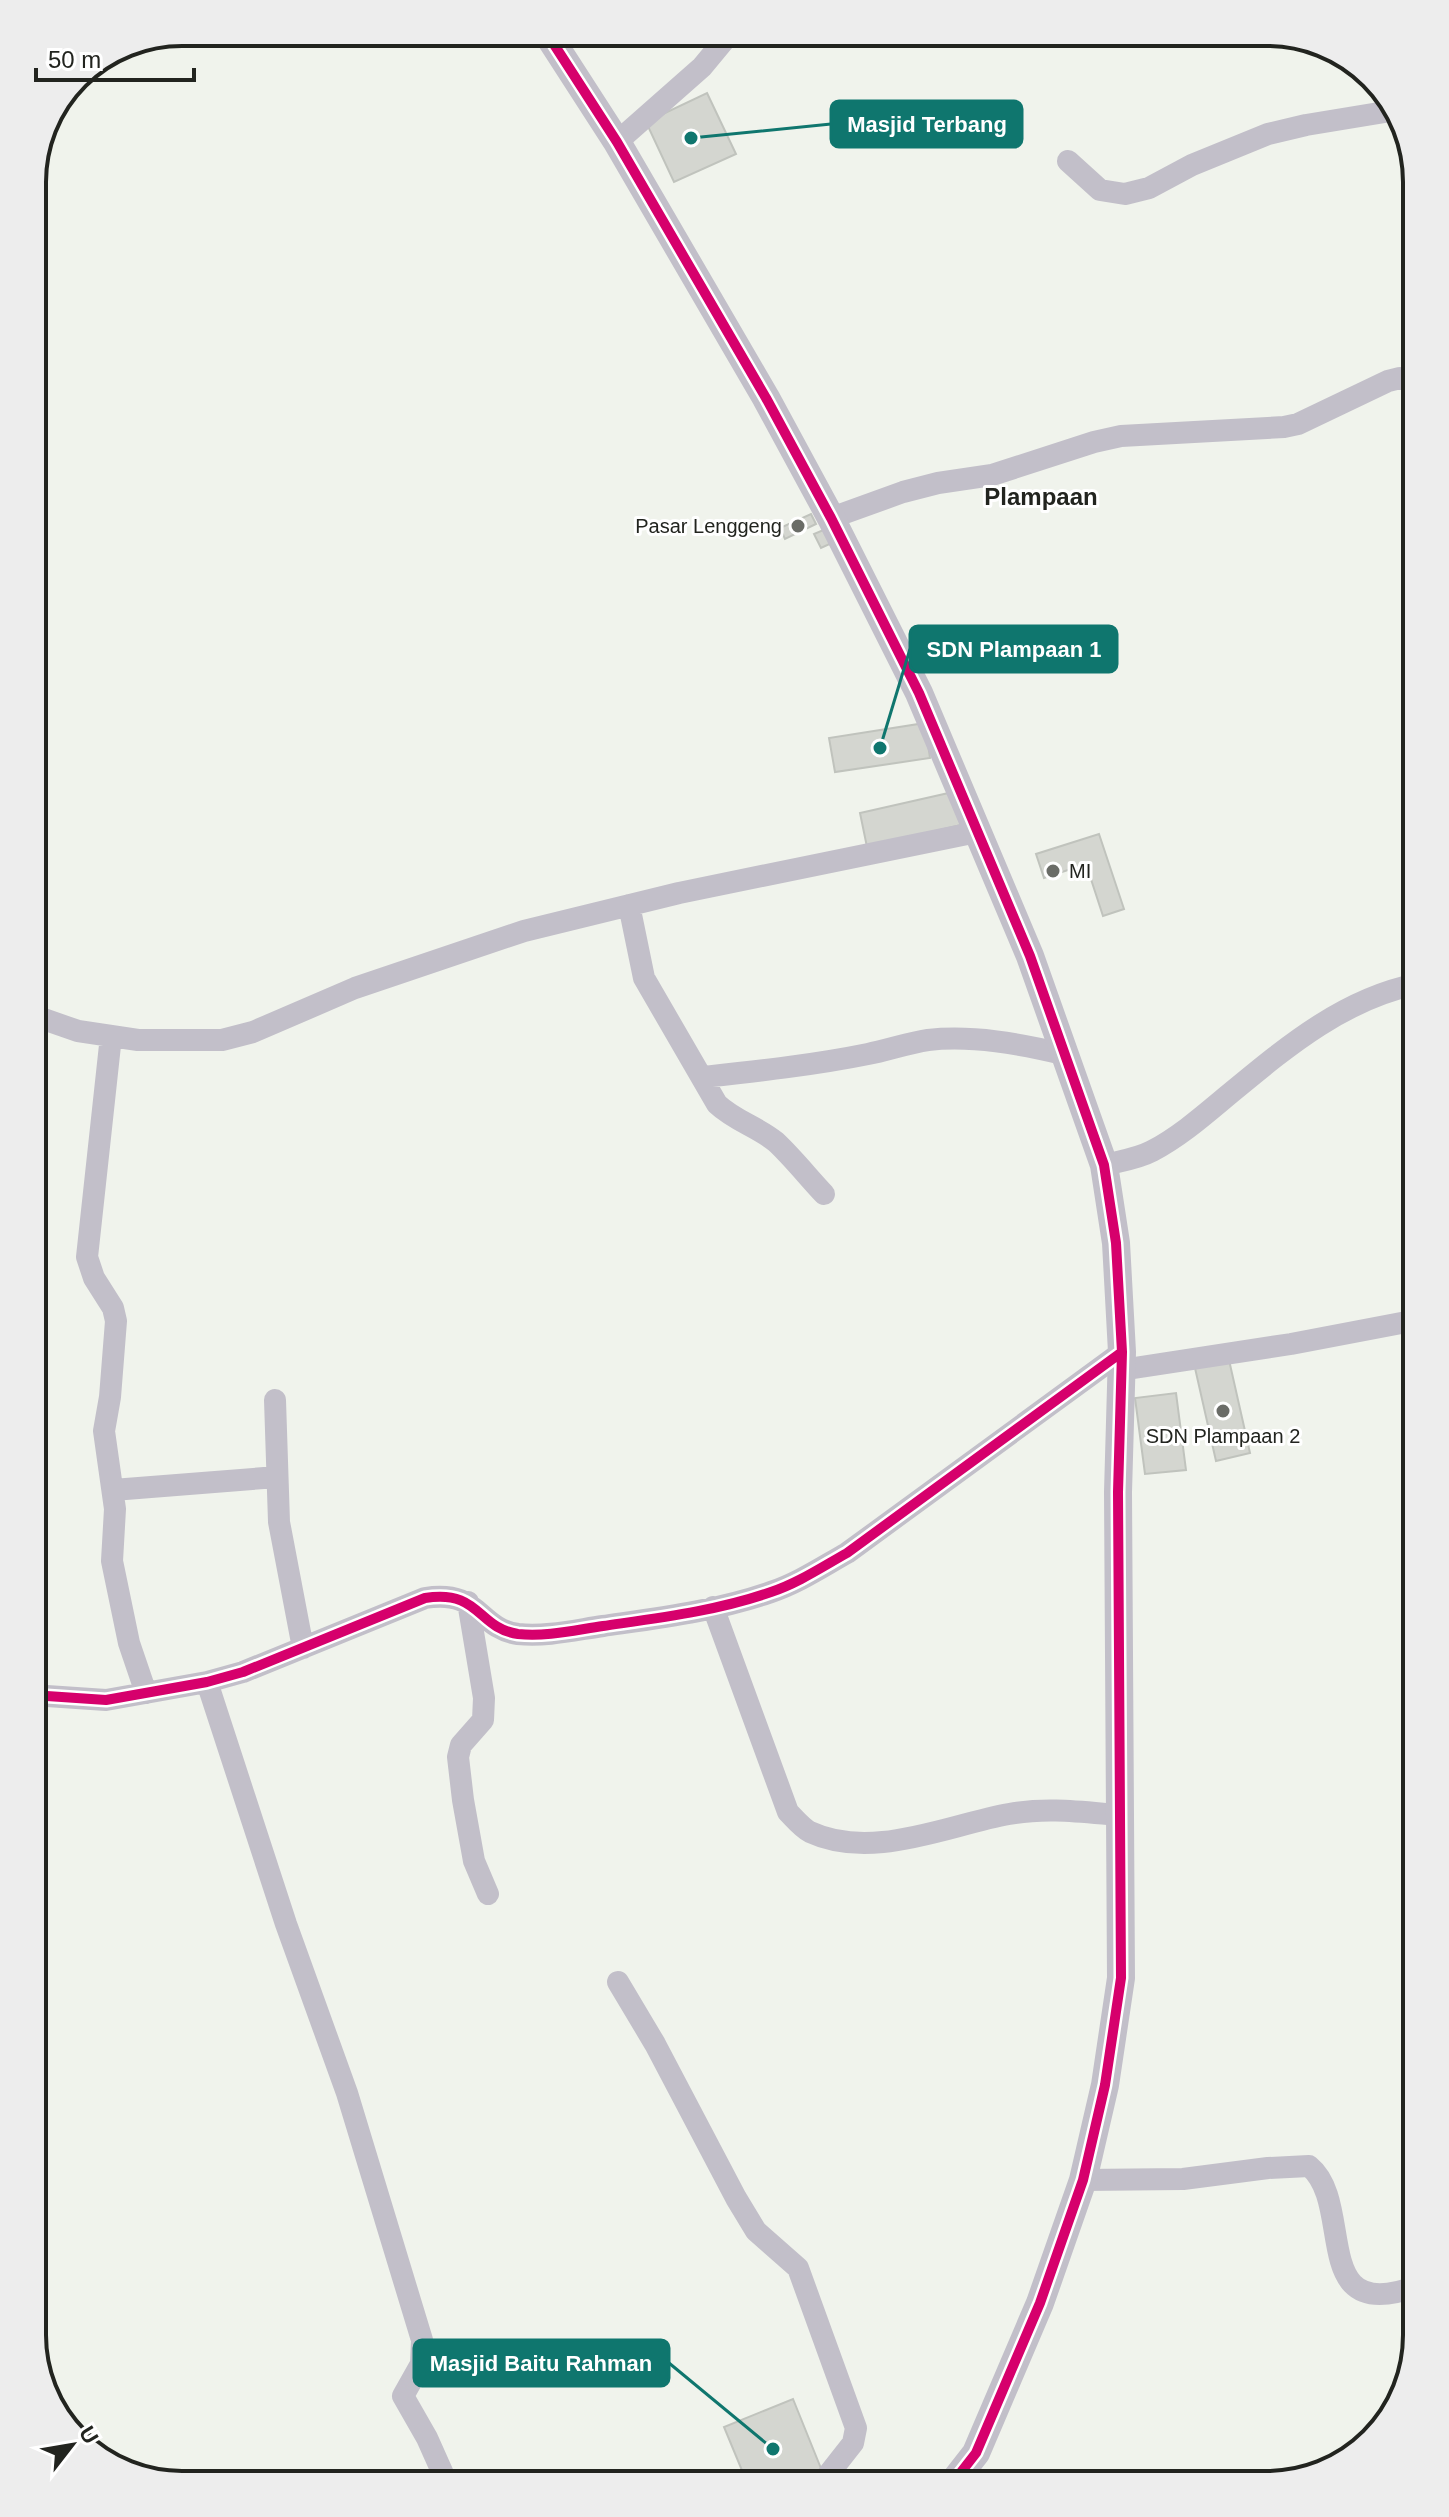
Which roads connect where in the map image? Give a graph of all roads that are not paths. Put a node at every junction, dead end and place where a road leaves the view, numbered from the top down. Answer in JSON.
{"nodes":[{"id":1,"x":555,"y":46,"type":"edge"},
{"id":2,"x":719,"y":46,"type":"edge"},
{"id":3,"x":1384,"y":112,"type":"edge"},
{"id":4,"x":617,"y":142,"type":"junction"},
{"id":5,"x":1068,"y":161,"type":"dead end"},
{"id":6,"x":1403,"y":379,"type":"edge"},
{"id":7,"x":831,"y":518,"type":"junction"},
{"id":8,"x":977,"y":832,"type":"junction"},
{"id":9,"x":629,"y":905,"type":"junction"},
{"id":10,"x":1403,"y":989,"type":"edge"},
{"id":11,"x":46,"y":1020,"type":"edge"},
{"id":12,"x":111,"y":1036,"type":"junction"},
{"id":13,"x":1063,"y":1054,"type":"junction"},
{"id":14,"x":703,"y":1077,"type":"junction"},
{"id":15,"x":1104,"y":1165,"type":"junction"},
{"id":16,"x":824,"y":1194,"type":"dead end"},
{"id":17,"x":1403,"y":1323,"type":"edge"},
{"id":18,"x":1122,"y":1361,"type":"junction"},
{"id":19,"x":275,"y":1400,"type":"dead end"},
{"id":20,"x":277,"y":1477,"type":"junction"},
{"id":21,"x":113,"y":1490,"type":"junction"},
{"id":22,"x":468,"y":1602,"type":"junction"},
{"id":23,"x":713,"y":1607,"type":"junction"},
{"id":24,"x":303,"y":1648,"type":"junction"},
{"id":25,"x":207,"y":1682,"type":"junction"},
{"id":26,"x":146,"y":1693,"type":"junction"},
{"id":27,"x":46,"y":1696,"type":"edge"},
{"id":28,"x":1119,"y":1815,"type":"junction"},
{"id":29,"x":488,"y":1894,"type":"dead end"},
{"id":30,"x":618,"y":1982,"type":"dead end"},
{"id":31,"x":1083,"y":2180,"type":"junction"},
{"id":32,"x":1403,"y":2289,"type":"edge"},
{"id":33,"x":442,"y":2471,"type":"edge"},
{"id":34,"x":831,"y":2471,"type":"edge"},
{"id":35,"x":962,"y":2471,"type":"edge"}],
"edges":[{"from":1,"to":4,"type":"street"},
{"from":2,"to":4,"type":"street"},
{"from":3,"to":5,"type":"street"},
{"from":4,"to":7,"type":"street"},
{"from":6,"to":7,"type":"street"},
{"from":7,"to":8,"type":"street"},
{"from":8,"to":9,"type":"street"},
{"from":8,"to":13,"type":"street"},
{"from":9,"to":12,"type":"street"},
{"from":9,"to":14,"type":"street"},
{"from":10,"to":15,"type":"street"},
{"from":11,"to":12,"type":"street"},
{"from":12,"to":21,"type":"street"},
{"from":13,"to":14,"type":"street"},
{"from":13,"to":15,"type":"street"},
{"from":14,"to":16,"type":"street"},
{"from":15,"to":18,"type":"street"},
{"from":17,"to":18,"type":"street"},
{"from":18,"to":23,"type":"street"},
{"from":18,"to":28,"type":"street"},
{"from":19,"to":20,"type":"street"},
{"from":20,"to":21,"type":"street"},
{"from":20,"to":24,"type":"street"},
{"from":21,"to":26,"type":"street"},
{"from":22,"to":23,"type":"street"},
{"from":22,"to":24,"type":"street"},
{"from":22,"to":29,"type":"street"},
{"from":23,"to":28,"type":"street"},
{"from":24,"to":25,"type":"street"},
{"from":25,"to":26,"type":"street"},
{"from":25,"to":33,"type":"street"},
{"from":26,"to":27,"type":"street"},
{"from":28,"to":31,"type":"street"},
{"from":30,"to":34,"type":"street"},
{"from":31,"to":32,"type":"street"},
{"from":31,"to":35,"type":"street"}]}
